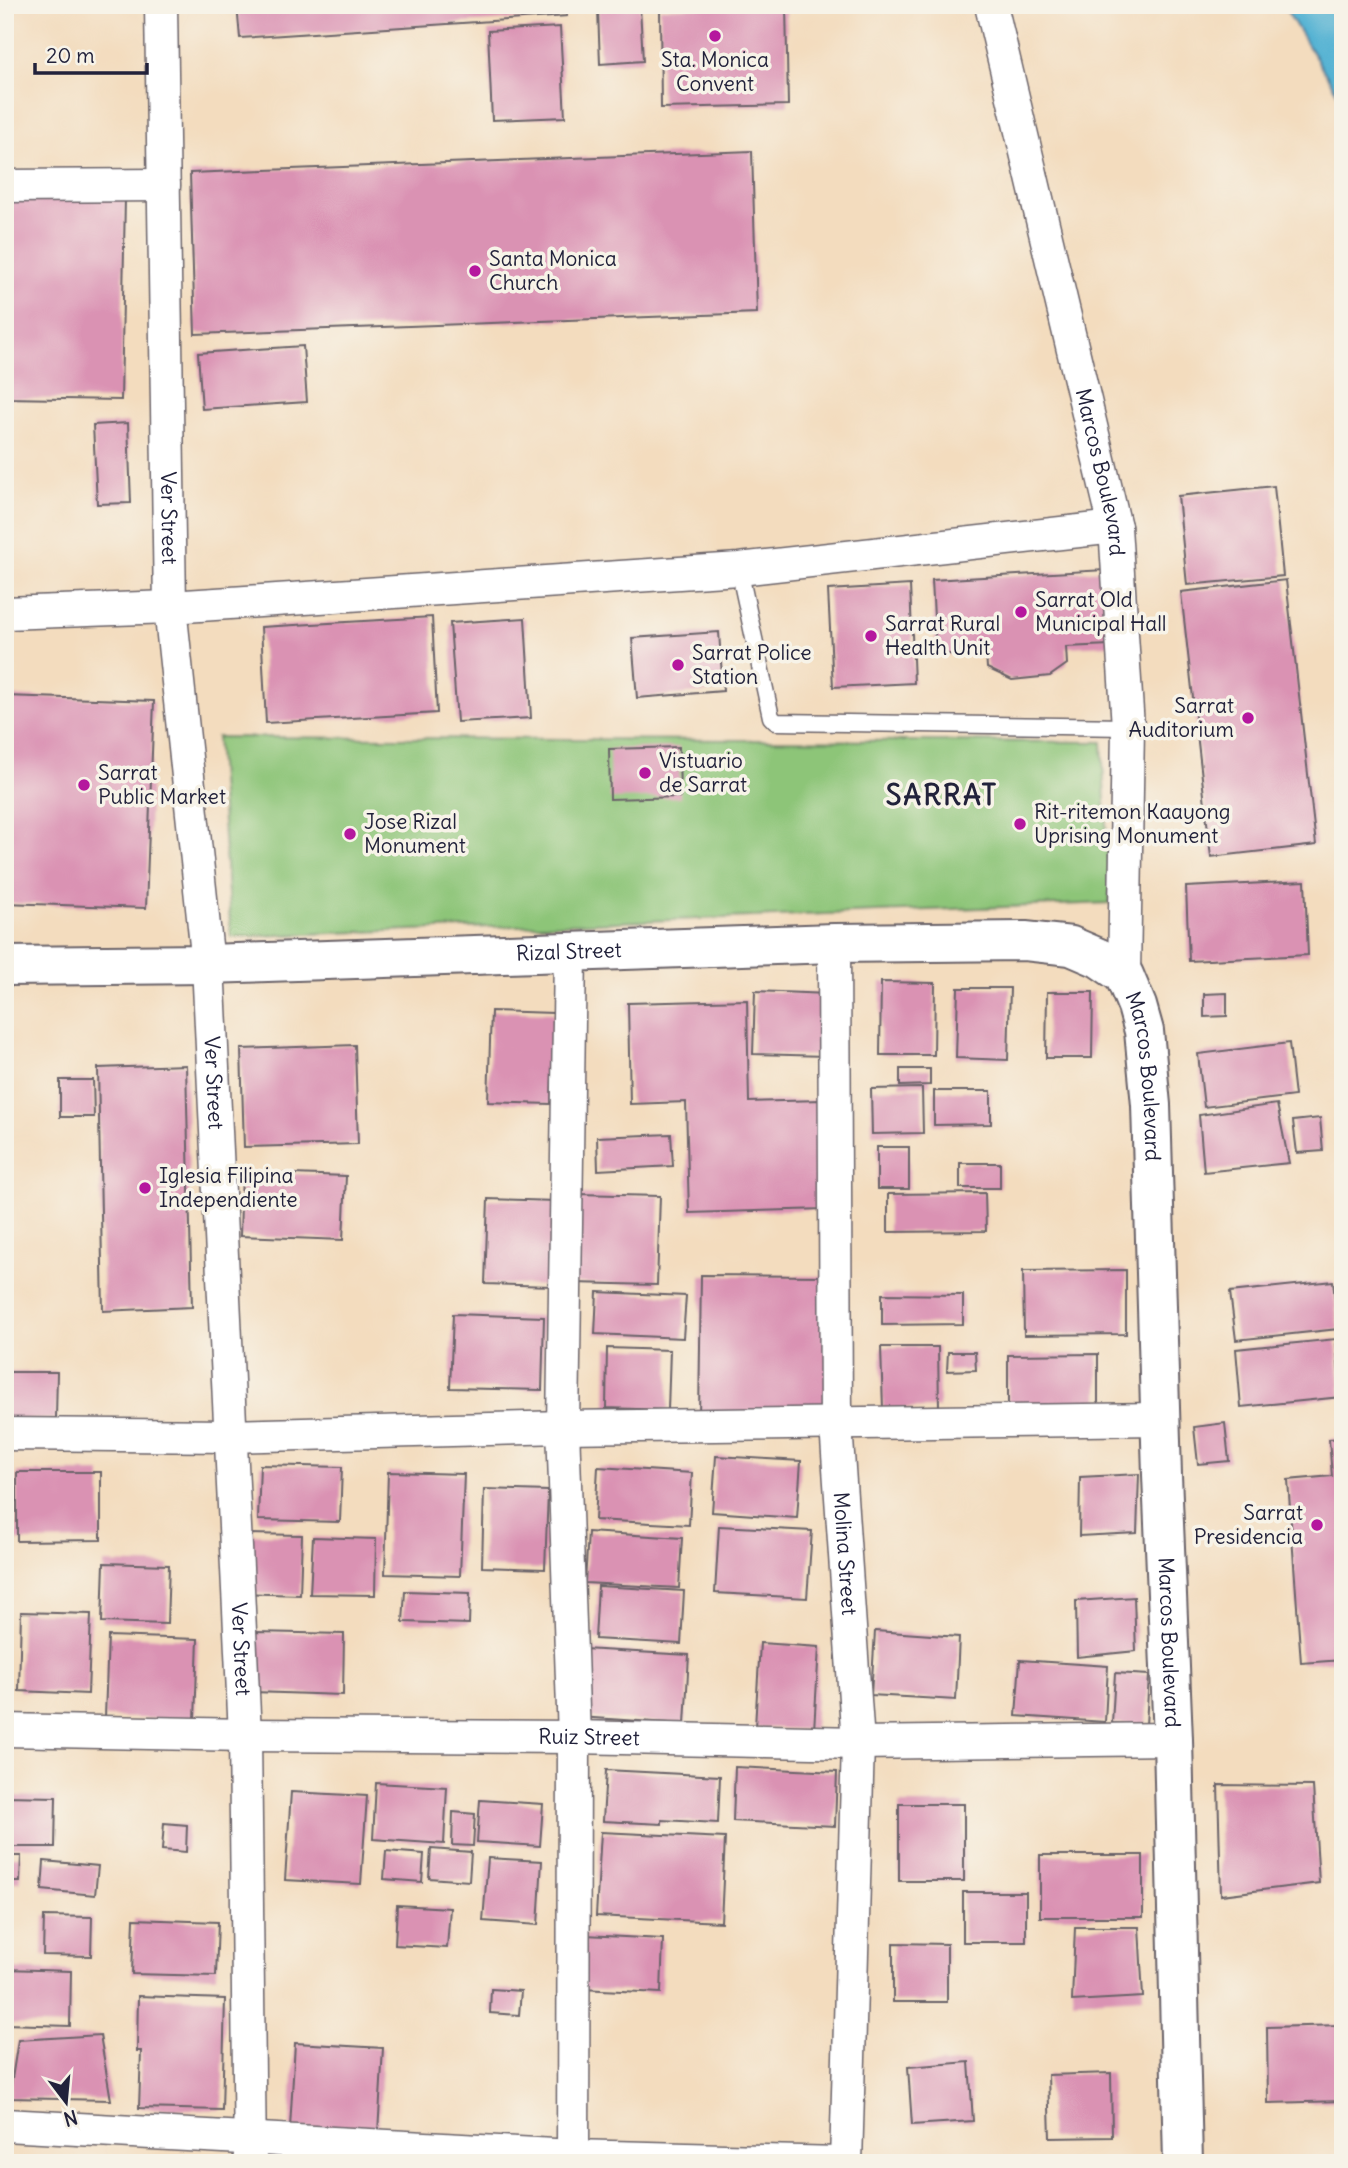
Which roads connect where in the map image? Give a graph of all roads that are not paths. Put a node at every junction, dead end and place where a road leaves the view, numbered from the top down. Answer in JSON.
{"nodes":[{"id":1,"x":161,"y":5,"type":"edge"},
{"id":2,"x":991,"y":5,"type":"edge"},
{"id":3,"x":164,"y":185,"type":"junction"},
{"id":4,"x":5,"y":186,"type":"edge"},
{"id":5,"x":1115,"y":527,"type":"junction"},
{"id":6,"x":739,"y":569,"type":"junction"},
{"id":7,"x":170,"y":607,"type":"junction"},
{"id":8,"x":5,"y":613,"type":"edge"},
{"id":9,"x":1128,"y":727,"type":"junction"},
{"id":10,"x":834,"y":943,"type":"junction"},
{"id":11,"x":570,"y":952,"type":"junction"},
{"id":12,"x":208,"y":964,"type":"junction"},
{"id":13,"x":5,"y":966,"type":"edge"},
{"id":14,"x":1124,"y":975,"type":"junction"},
{"id":15,"x":1160,"y":1419,"type":"junction"},
{"id":16,"x":836,"y":1425,"type":"junction"},
{"id":17,"x":564,"y":1427,"type":"junction"},
{"id":18,"x":5,"y":1434,"type":"edge"},
{"id":19,"x":230,"y":1436,"type":"junction"},
{"id":20,"x":5,"y":1730,"type":"edge"},
{"id":21,"x":245,"y":1735,"type":"junction"},
{"id":22,"x":574,"y":1737,"type":"junction"},
{"id":23,"x":1173,"y":1739,"type":"junction"},
{"id":24,"x":858,"y":1743,"type":"junction"},
{"id":25,"x":5,"y":2126,"type":"edge"},
{"id":26,"x":250,"y":2151,"type":"edge"},
{"id":27,"x":573,"y":2159,"type":"edge"},
{"id":28,"x":839,"y":2163,"type":"edge"},
{"id":29,"x":846,"y":2163,"type":"edge"},
{"id":30,"x":1183,"y":2163,"type":"edge"}],
"edges":[{"from":1,"to":3,"type":"street","name":"Ver Street"},
{"from":2,"to":5,"type":"street","name":"Marcos Boulevard"},
{"from":3,"to":4,"type":"street"},
{"from":3,"to":7,"type":"street","name":"Ver Street"},
{"from":5,"to":6,"type":"street"},
{"from":5,"to":9,"type":"street","name":"Marcos Boulevard"},
{"from":6,"to":7,"type":"street"},
{"from":6,"to":9,"type":"lane"},
{"from":7,"to":8,"type":"street"},
{"from":7,"to":12,"type":"street","name":"Ver Street"},
{"from":9,"to":14,"type":"street","name":"Marcos Boulevard"},
{"from":10,"to":11,"type":"main road","name":"Rizal Street"},
{"from":10,"to":14,"type":"main road","name":"Rizal Street"},
{"from":10,"to":16,"type":"street","name":"Molina Street"},
{"from":11,"to":12,"type":"main road","name":"Rizal Street"},
{"from":11,"to":17,"type":"street"},
{"from":12,"to":13,"type":"main road","name":"Rizal Street"},
{"from":12,"to":19,"type":"street","name":"Ver Street"},
{"from":14,"to":15,"type":"main road","name":"Marcos Boulevard"},
{"from":15,"to":16,"type":"street"},
{"from":15,"to":23,"type":"main road","name":"Marcos Boulevard"},
{"from":16,"to":17,"type":"street"},
{"from":16,"to":24,"type":"street","name":"Molina Street"},
{"from":17,"to":19,"type":"street"},
{"from":17,"to":22,"type":"street"},
{"from":18,"to":19,"type":"street"},
{"from":19,"to":21,"type":"street","name":"Ver Street"},
{"from":20,"to":21,"type":"street","name":"Ruiz Street"},
{"from":21,"to":22,"type":"street","name":"Ruiz Street"},
{"from":21,"to":26,"type":"street","name":"Ver Street"},
{"from":22,"to":24,"type":"street","name":"Ruiz Street"},
{"from":22,"to":27,"type":"street"},
{"from":23,"to":24,"type":"street","name":"Ruiz Street"},
{"from":23,"to":30,"type":"main road","name":"Marcos Boulevard"},
{"from":24,"to":29,"type":"street","name":"Molina Street"},
{"from":25,"to":26,"type":"street"},
{"from":26,"to":27,"type":"street"},
{"from":27,"to":28,"type":"street"}]}
